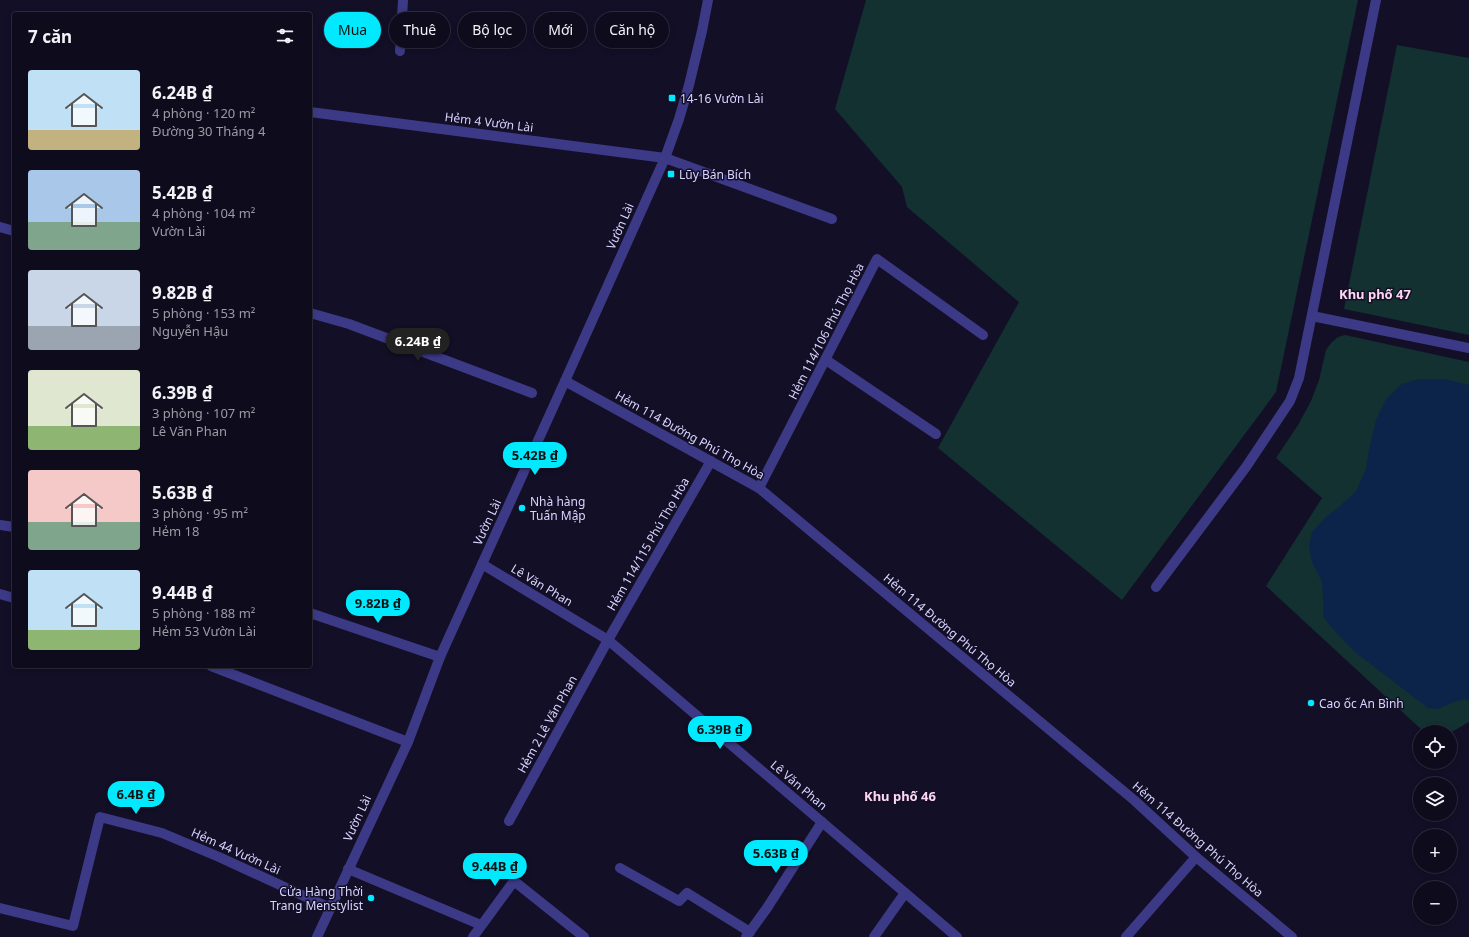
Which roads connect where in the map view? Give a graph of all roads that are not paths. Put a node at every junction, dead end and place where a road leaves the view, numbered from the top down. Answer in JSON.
{"nodes":[{"id":1,"x":403,"y":0,"type":"edge"},
{"id":2,"x":708,"y":0,"type":"edge"},
{"id":3,"x":1376,"y":0,"type":"edge"},
{"id":4,"x":400,"y":51,"type":"dead end"},
{"id":5,"x":312,"y":112,"type":"edge"},
{"id":6,"x":665,"y":158,"type":"junction"},
{"id":7,"x":832,"y":219,"type":"dead end"},
{"id":8,"x":0,"y":227,"type":"edge"},
{"id":9,"x":12,"y":230,"type":"edge"},
{"id":10,"x":312,"y":314,"type":"edge"},
{"id":11,"x":1312,"y":316,"type":"junction"},
{"id":12,"x":983,"y":335,"type":"dead end"},
{"id":13,"x":1469,"y":348,"type":"edge"},
{"id":14,"x":826,"y":360,"type":"junction"},
{"id":15,"x":566,"y":382,"type":"junction"},
{"id":16,"x":532,"y":393,"type":"dead end"},
{"id":17,"x":936,"y":434,"type":"dead end"},
{"id":18,"x":711,"y":461,"type":"junction"},
{"id":19,"x":759,"y":488,"type":"junction"},
{"id":20,"x":0,"y":525,"type":"edge"},
{"id":21,"x":12,"y":527,"type":"edge"},
{"id":22,"x":482,"y":564,"type":"junction"},
{"id":23,"x":1156,"y":587,"type":"dead end"},
{"id":24,"x":0,"y":594,"type":"edge"},
{"id":25,"x":12,"y":597,"type":"edge"},
{"id":26,"x":312,"y":614,"type":"edge"},
{"id":27,"x":608,"y":640,"type":"junction"},
{"id":28,"x":440,"y":657,"type":"junction"},
{"id":29,"x":216,"y":668,"type":"edge"},
{"id":30,"x":408,"y":742,"type":"junction"},
{"id":31,"x":509,"y":821,"type":"dead end"},
{"id":32,"x":822,"y":822,"type":"junction"},
{"id":33,"x":1196,"y":857,"type":"junction"},
{"id":34,"x":620,"y":868,"type":"dead end"},
{"id":35,"x":348,"y":869,"type":"junction"},
{"id":36,"x":905,"y":893,"type":"junction"},
{"id":37,"x":0,"y":908,"type":"edge"},
{"id":38,"x":330,"y":908,"type":"junction"},
{"id":39,"x":481,"y":925,"type":"junction"},
{"id":40,"x":748,"y":934,"type":"edge"},
{"id":41,"x":317,"y":937,"type":"edge"},
{"id":42,"x":473,"y":937,"type":"edge"},
{"id":43,"x":584,"y":937,"type":"edge"},
{"id":44,"x":874,"y":937,"type":"edge"},
{"id":45,"x":957,"y":937,"type":"edge"},
{"id":46,"x":1126,"y":937,"type":"edge"},
{"id":47,"x":1292,"y":937,"type":"edge"}],
"edges":[{"from":1,"to":4,"type":"street"},
{"from":2,"to":6,"type":"street","name":"Vườn Lài"},
{"from":3,"to":11,"type":"street"},
{"from":5,"to":6,"type":"street","name":"Hẻm 4 Vườn Lài"},
{"from":6,"to":7,"type":"street","name":"Hẻm 4 Vườn Lài"},
{"from":6,"to":15,"type":"street","name":"Vườn Lài"},
{"from":8,"to":9,"type":"street"},
{"from":10,"to":16,"type":"street"},
{"from":11,"to":13,"type":"street"},
{"from":11,"to":23,"type":"street"},
{"from":12,"to":14,"type":"street","name":"Hẻm 114/106 Phú Thọ Hòa"},
{"from":14,"to":17,"type":"street"},
{"from":14,"to":19,"type":"street","name":"Hẻm 114/106 Phú Thọ Hòa"},
{"from":15,"to":18,"type":"street","name":"Hẻm 114 Đường Phú Thọ Hòa"},
{"from":15,"to":22,"type":"street","name":"Vườn Lài"},
{"from":18,"to":19,"type":"street","name":"Hẻm 114 Đường Phú Thọ Hòa"},
{"from":18,"to":27,"type":"street","name":"Hẻm 114/115 Phú Thọ Hòa"},
{"from":19,"to":33,"type":"street","name":"Hẻm 114 Đường Phú Thọ Hòa"},
{"from":20,"to":21,"type":"street"},
{"from":22,"to":27,"type":"street","name":"Lê Văn Phan"},
{"from":22,"to":28,"type":"street","name":"Vườn Lài"},
{"from":24,"to":25,"type":"street"},
{"from":26,"to":28,"type":"street"},
{"from":27,"to":31,"type":"street","name":"Hẻm 2 Lê Văn Phan"},
{"from":27,"to":32,"type":"street","name":"Lê Văn Phan"},
{"from":28,"to":30,"type":"street","name":"Vườn Lài"},
{"from":29,"to":30,"type":"street"},
{"from":30,"to":35,"type":"street","name":"Vườn Lài"},
{"from":32,"to":36,"type":"street","name":"Lê Văn Phan"},
{"from":32,"to":40,"type":"street"},
{"from":33,"to":46,"type":"street"},
{"from":33,"to":47,"type":"street","name":"Hẻm 114 Đường Phú Thọ Hòa"},
{"from":34,"to":40,"type":"street"},
{"from":35,"to":38,"type":"street","name":"Vườn Lài"},
{"from":35,"to":39,"type":"street"},
{"from":36,"to":44,"type":"street"},
{"from":36,"to":45,"type":"street","name":"Lê Văn Phan"},
{"from":37,"to":38,"type":"street","name":"Hẻm 44 Vườn Lài"},
{"from":38,"to":41,"type":"street","name":"Vườn Lài"},
{"from":39,"to":42,"type":"street"},
{"from":39,"to":43,"type":"street"}]}
